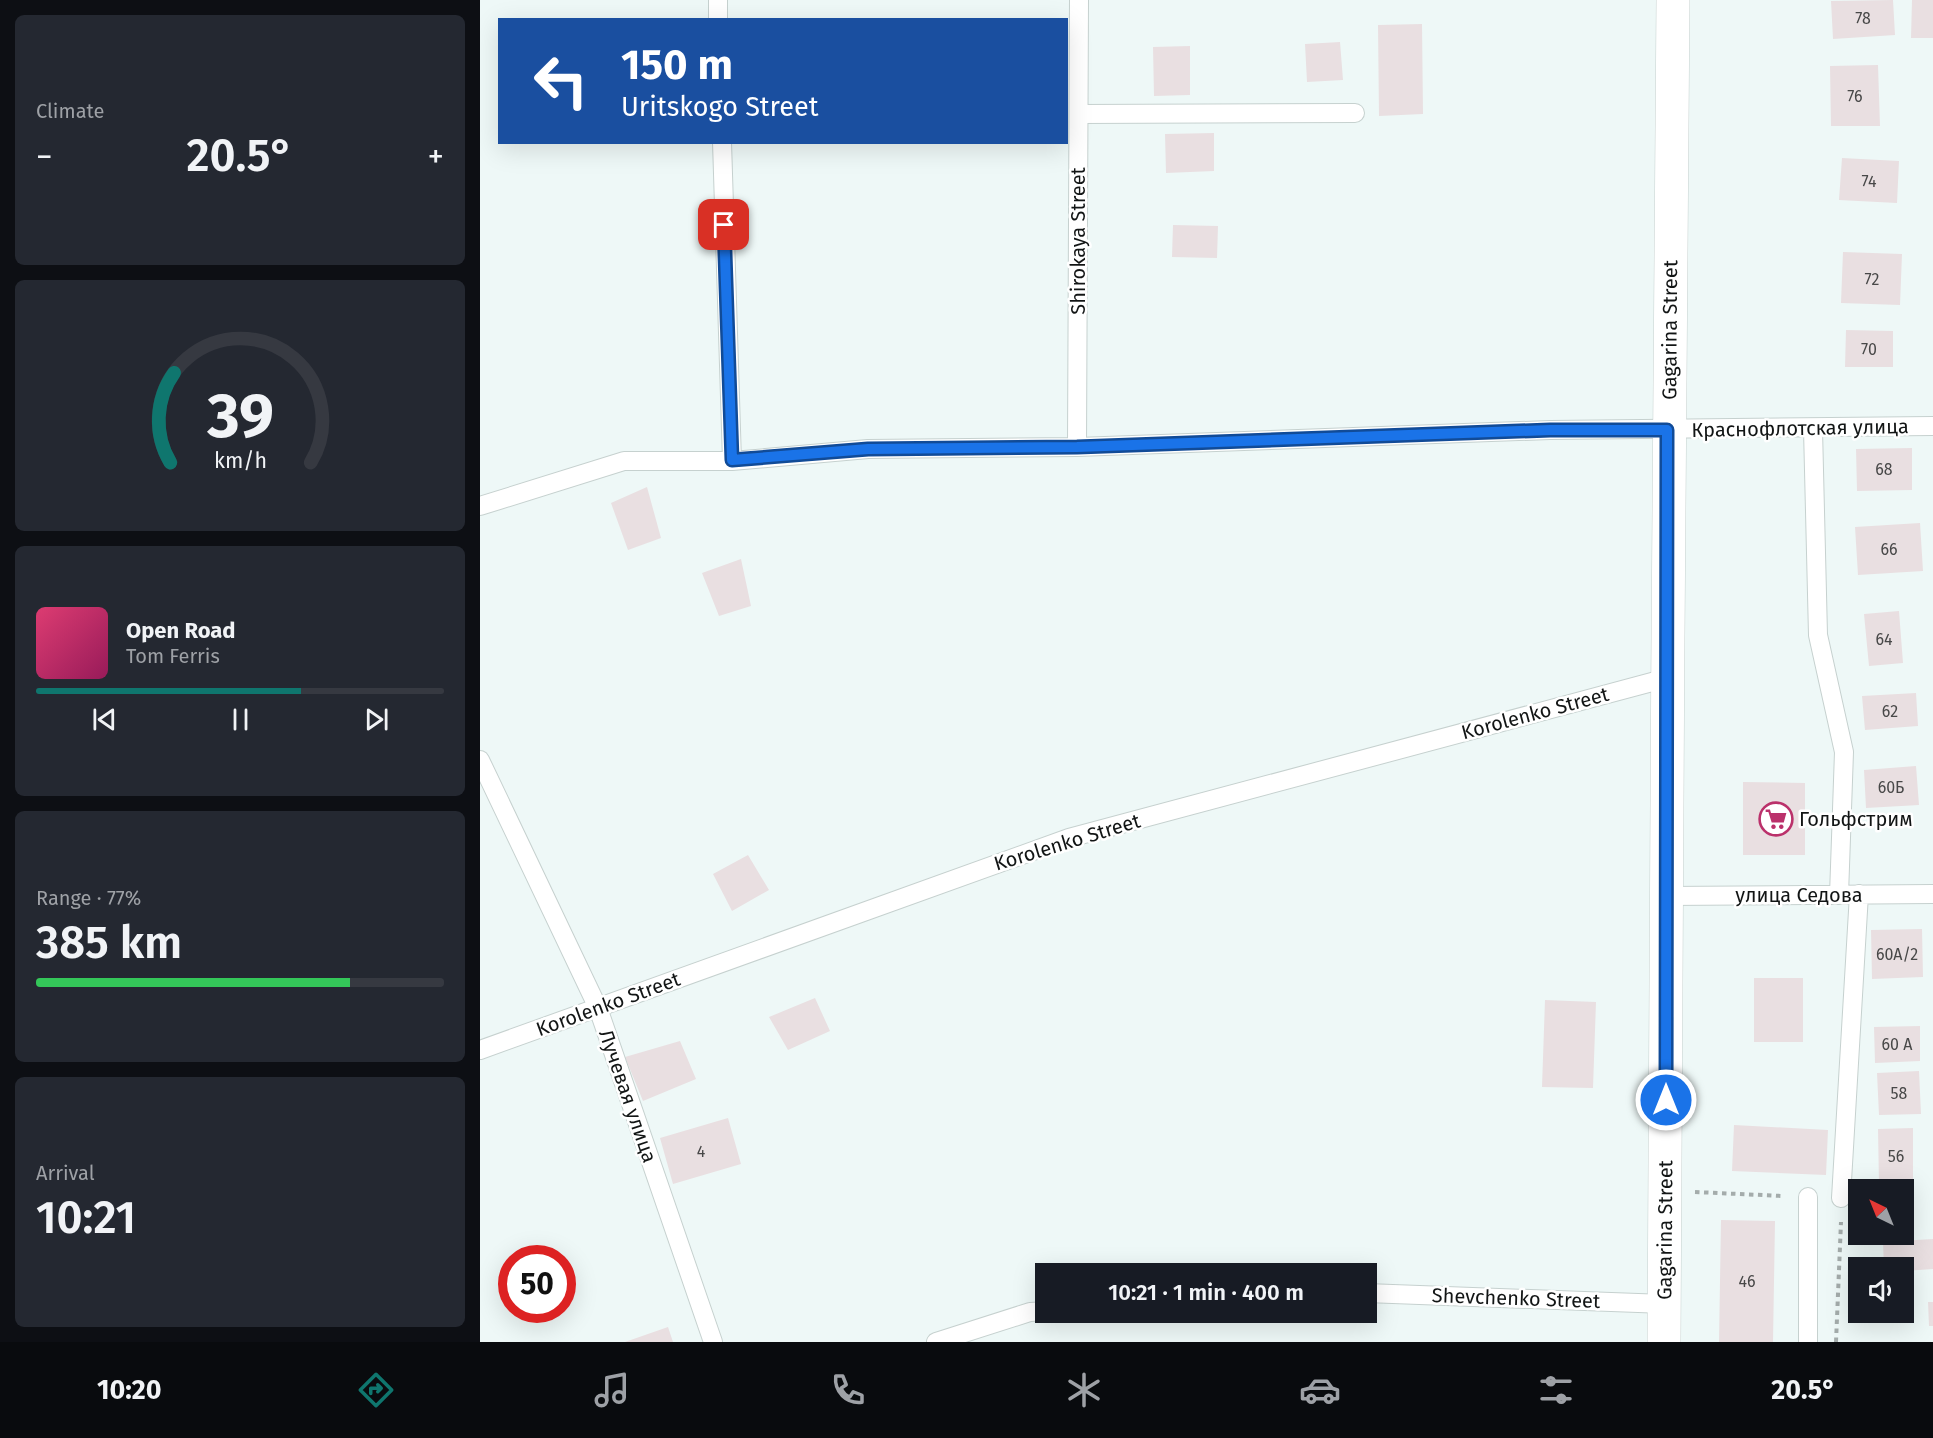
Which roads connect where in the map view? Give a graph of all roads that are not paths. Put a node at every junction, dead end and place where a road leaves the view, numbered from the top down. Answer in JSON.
{"nodes":[{"id":1,"x":718,"y":0,"type":"edge"},
{"id":2,"x":1078,"y":0,"type":"edge"},
{"id":3,"x":1673,"y":0,"type":"edge"},
{"id":4,"x":718,"y":18,"type":"edge"},
{"id":5,"x":1355,"y":113,"type":"dead end"},
{"id":6,"x":1079,"y":114,"type":"junction"},
{"id":7,"x":722,"y":144,"type":"edge"},
{"id":8,"x":1933,"y":426,"type":"edge"},
{"id":9,"x":1813,"y":429,"type":"junction"},
{"id":10,"x":1667,"y":430,"type":"junction"},
{"id":11,"x":1077,"y":447,"type":"junction"},
{"id":12,"x":732,"y":460,"type":"junction"},
{"id":13,"x":480,"y":506,"type":"edge"},
{"id":14,"x":1667,"y":678,"type":"junction"},
{"id":15,"x":480,"y":760,"type":"edge"},
{"id":16,"x":1859,"y":894,"type":"junction"},
{"id":17,"x":1933,"y":894,"type":"edge"},
{"id":18,"x":1839,"y":895,"type":"junction"},
{"id":19,"x":1665,"y":896,"type":"junction"},
{"id":20,"x":598,"y":1008,"type":"junction"},
{"id":21,"x":480,"y":1050,"type":"edge"},
{"id":22,"x":1808,"y":1197,"type":"dead end"},
{"id":23,"x":1841,"y":1198,"type":"dead end"},
{"id":24,"x":1377,"y":1293,"type":"edge"},
{"id":25,"x":1665,"y":1304,"type":"junction"},
{"id":26,"x":1035,"y":1312,"type":"edge"},
{"id":27,"x":713,"y":1342,"type":"edge"},
{"id":28,"x":936,"y":1342,"type":"edge"},
{"id":29,"x":1664,"y":1342,"type":"edge"},
{"id":30,"x":1808,"y":1342,"type":"edge"}],
"edges":[{"from":1,"to":4,"type":"lane"},
{"from":2,"to":6,"type":"lane","name":"Shirokaya Street"},
{"from":3,"to":10,"type":"main road","name":"Gagarina Street"},
{"from":5,"to":6,"type":"lane"},
{"from":6,"to":11,"type":"lane","name":"Shirokaya Street"},
{"from":7,"to":12,"type":"lane"},
{"from":8,"to":9,"type":"lane","name":"Краснофлотская улица"},
{"from":9,"to":10,"type":"lane","name":"Краснофлотская улица"},
{"from":9,"to":18,"type":"lane"},
{"from":10,"to":11,"type":"lane","name":"Краснофлотская улица"},
{"from":10,"to":14,"type":"main road","name":"Gagarina Street"},
{"from":11,"to":12,"type":"lane","name":"Краснофлотская улица"},
{"from":12,"to":13,"type":"lane","name":"Краснофлотская улица"},
{"from":14,"to":19,"type":"main road","name":"Gagarina Street"},
{"from":14,"to":20,"type":"lane","name":"Korolenko Street"},
{"from":15,"to":20,"type":"lane","name":"Лучевая улица"},
{"from":16,"to":17,"type":"lane","name":"улица Седова"},
{"from":16,"to":18,"type":"lane","name":"улица Седова"},
{"from":16,"to":23,"type":"lane"},
{"from":18,"to":19,"type":"lane","name":"улица Седова"},
{"from":19,"to":25,"type":"main road","name":"Gagarina Street"},
{"from":20,"to":21,"type":"lane","name":"Korolenko Street"},
{"from":20,"to":27,"type":"lane","name":"Лучевая улица"},
{"from":22,"to":30,"type":"lane"},
{"from":24,"to":25,"type":"lane","name":"Shevchenko Street"},
{"from":25,"to":29,"type":"main road","name":"Gagarina Street"},
{"from":26,"to":28,"type":"lane"}]}
